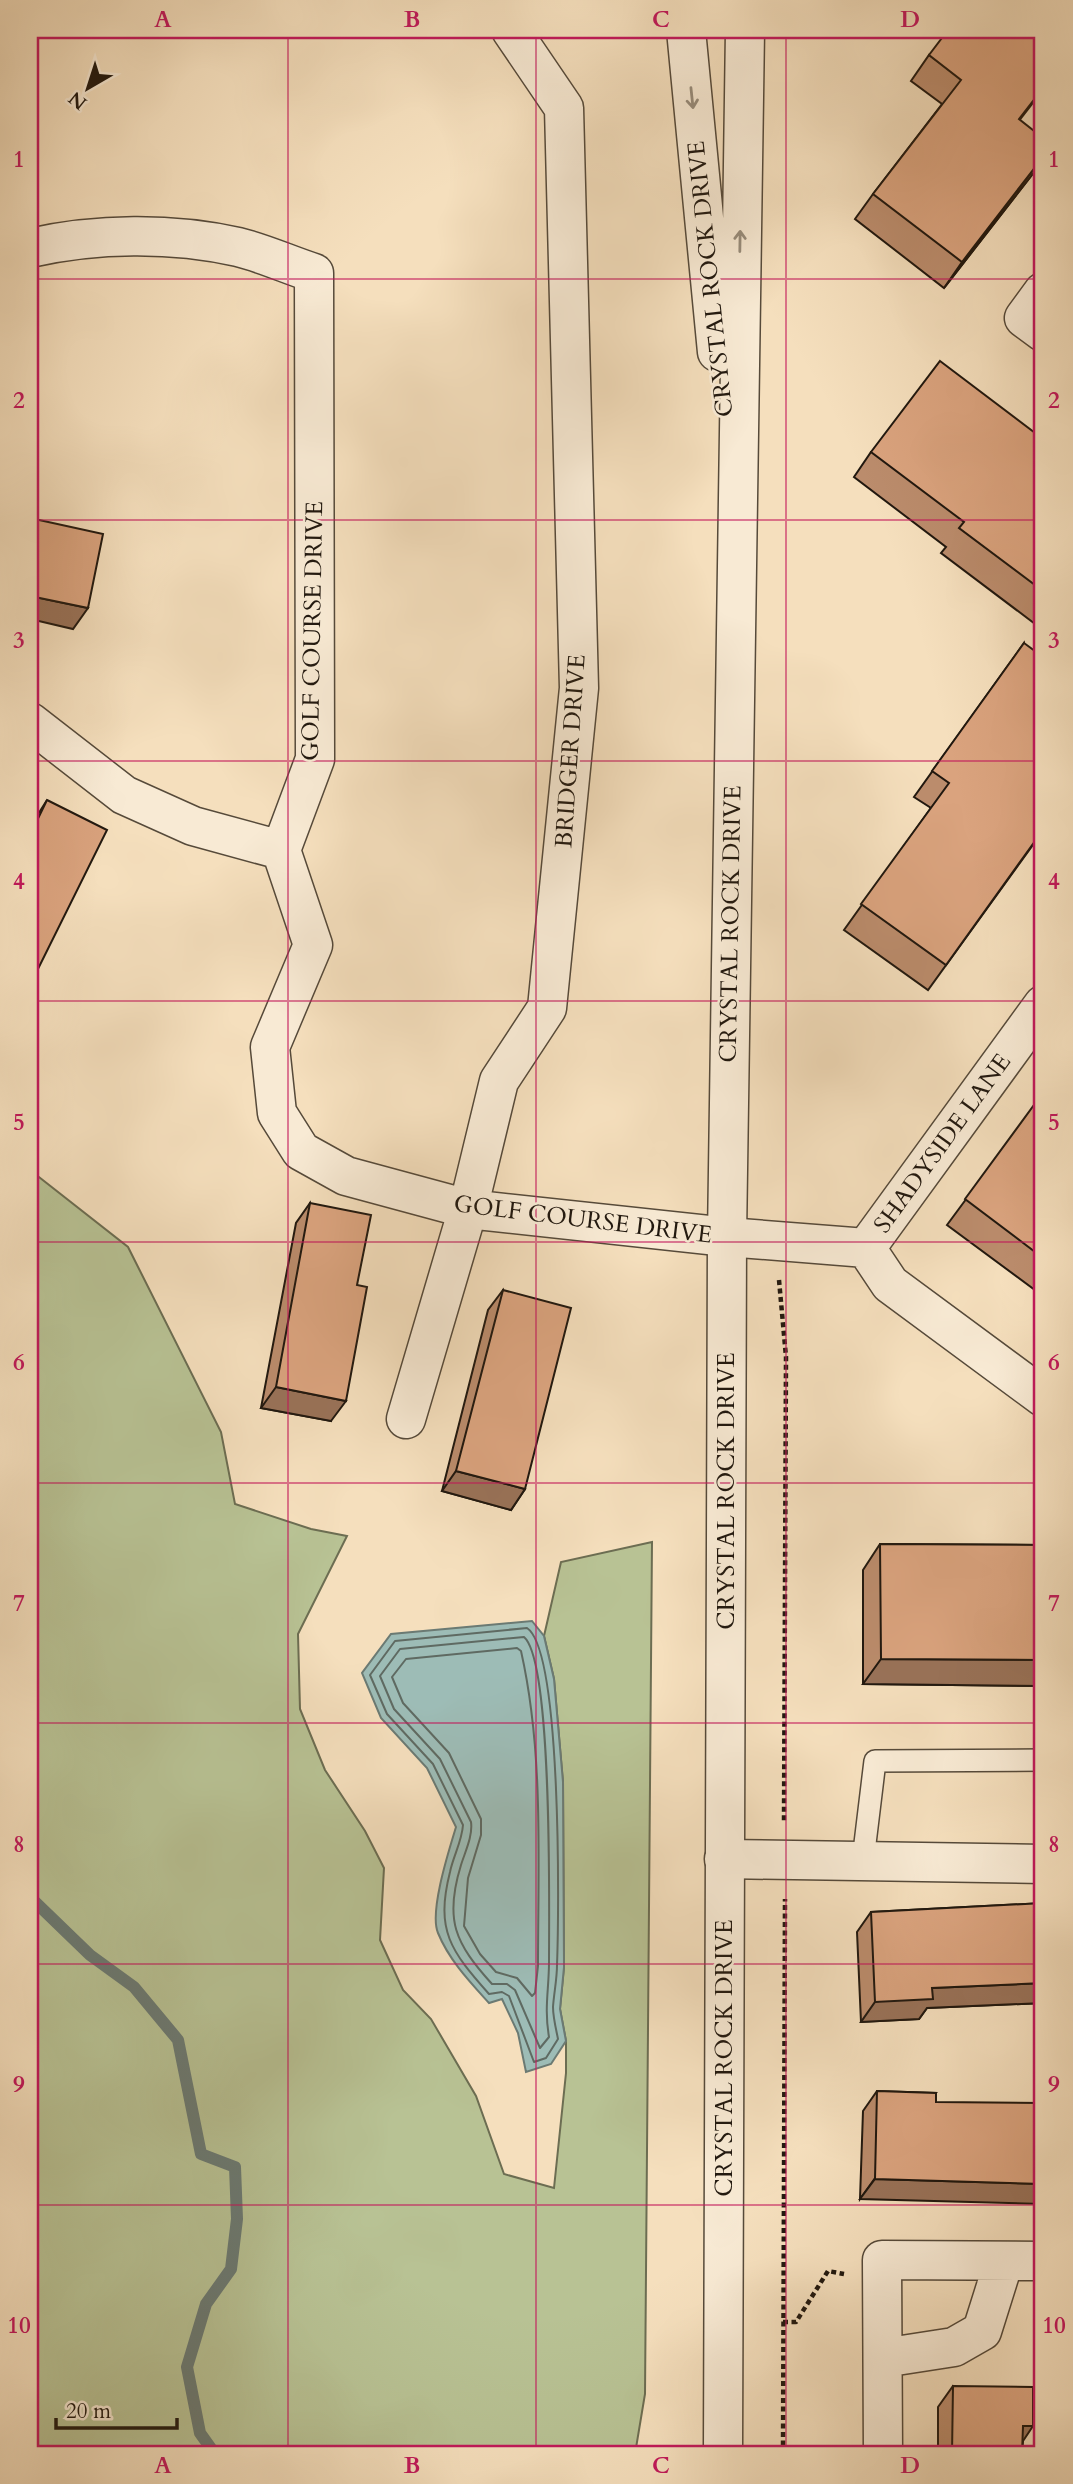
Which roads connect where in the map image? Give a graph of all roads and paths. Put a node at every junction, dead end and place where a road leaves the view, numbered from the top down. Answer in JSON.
{"nodes":[{"id":1,"x":511,"y":30,"type":"edge"},
{"id":2,"x":685,"y":30,"type":"edge"},
{"id":3,"x":745,"y":30,"type":"edge"},
{"id":4,"x":30,"y":248,"type":"edge"},
{"id":5,"x":1043,"y":292,"type":"edge"},
{"id":6,"x":1043,"y":331,"type":"edge"},
{"id":7,"x":735,"y":527,"type":"junction"},
{"id":8,"x":30,"y":722,"type":"edge"},
{"id":9,"x":281,"y":850,"type":"junction"},
{"id":10,"x":1043,"y":1005,"type":"edge"},
{"id":11,"x":468,"y":1209,"type":"junction"},
{"id":12,"x":727,"y":1237,"type":"junction"},
{"id":13,"x":866,"y":1248,"type":"junction"},
{"id":14,"x":1043,"y":1397,"type":"edge"},
{"id":15,"x":406,"y":1419,"type":"dead end"},
{"id":16,"x":1043,"y":1760,"type":"edge"},
{"id":17,"x":724,"y":1859,"type":"junction"},
{"id":18,"x":863,"y":1860,"type":"junction"},
{"id":19,"x":1043,"y":1864,"type":"edge"},
{"id":20,"x":1004,"y":2261,"type":"junction"},
{"id":21,"x":1043,"y":2261,"type":"edge"},
{"id":22,"x":883,"y":2283,"type":"junction"},
{"id":23,"x":783,"y":2322,"type":"dead end"},
{"id":24,"x":883,"y":2358,"type":"junction"},
{"id":25,"x":723,"y":2454,"type":"edge"},
{"id":26,"x":883,"y":2454,"type":"edge"}],
"edges":[{"from":1,"to":11,"type":"street","name":"BRIDGER DRIVE"},
{"from":2,"to":7,"type":"street","name":"CRYSTAL ROCK DRIVE","one_way":true},
{"from":7,"to":3,"type":"street","name":"CRYSTAL ROCK DRIVE","one_way":true},
{"from":4,"to":9,"type":"street","name":"GOLF COURSE DRIVE"},
{"from":5,"to":6,"type":"street"},
{"from":7,"to":12,"type":"street","name":"CRYSTAL ROCK DRIVE"},
{"from":8,"to":9,"type":"street"},
{"from":9,"to":11,"type":"street","name":"GOLF COURSE DRIVE"},
{"from":10,"to":13,"type":"street","name":"SHADYSIDE LANE"},
{"from":11,"to":12,"type":"street","name":"GOLF COURSE DRIVE"},
{"from":11,"to":15,"type":"street","name":"BRIDGER DRIVE"},
{"from":12,"to":13,"type":"street","name":"GOLF COURSE DRIVE"},
{"from":12,"to":17,"type":"street","name":"CRYSTAL ROCK DRIVE"},
{"from":13,"to":14,"type":"street"},
{"from":16,"to":18,"type":"lane"},
{"from":17,"to":18,"type":"street"},
{"from":17,"to":25,"type":"street","name":"CRYSTAL ROCK DRIVE"},
{"from":18,"to":19,"type":"street"},
{"from":20,"to":21,"type":"street"},
{"from":20,"to":22,"type":"street"},
{"from":20,"to":24,"type":"street"},
{"from":22,"to":23,"type":"path"},
{"from":22,"to":24,"type":"street"},
{"from":24,"to":26,"type":"street"}]}
